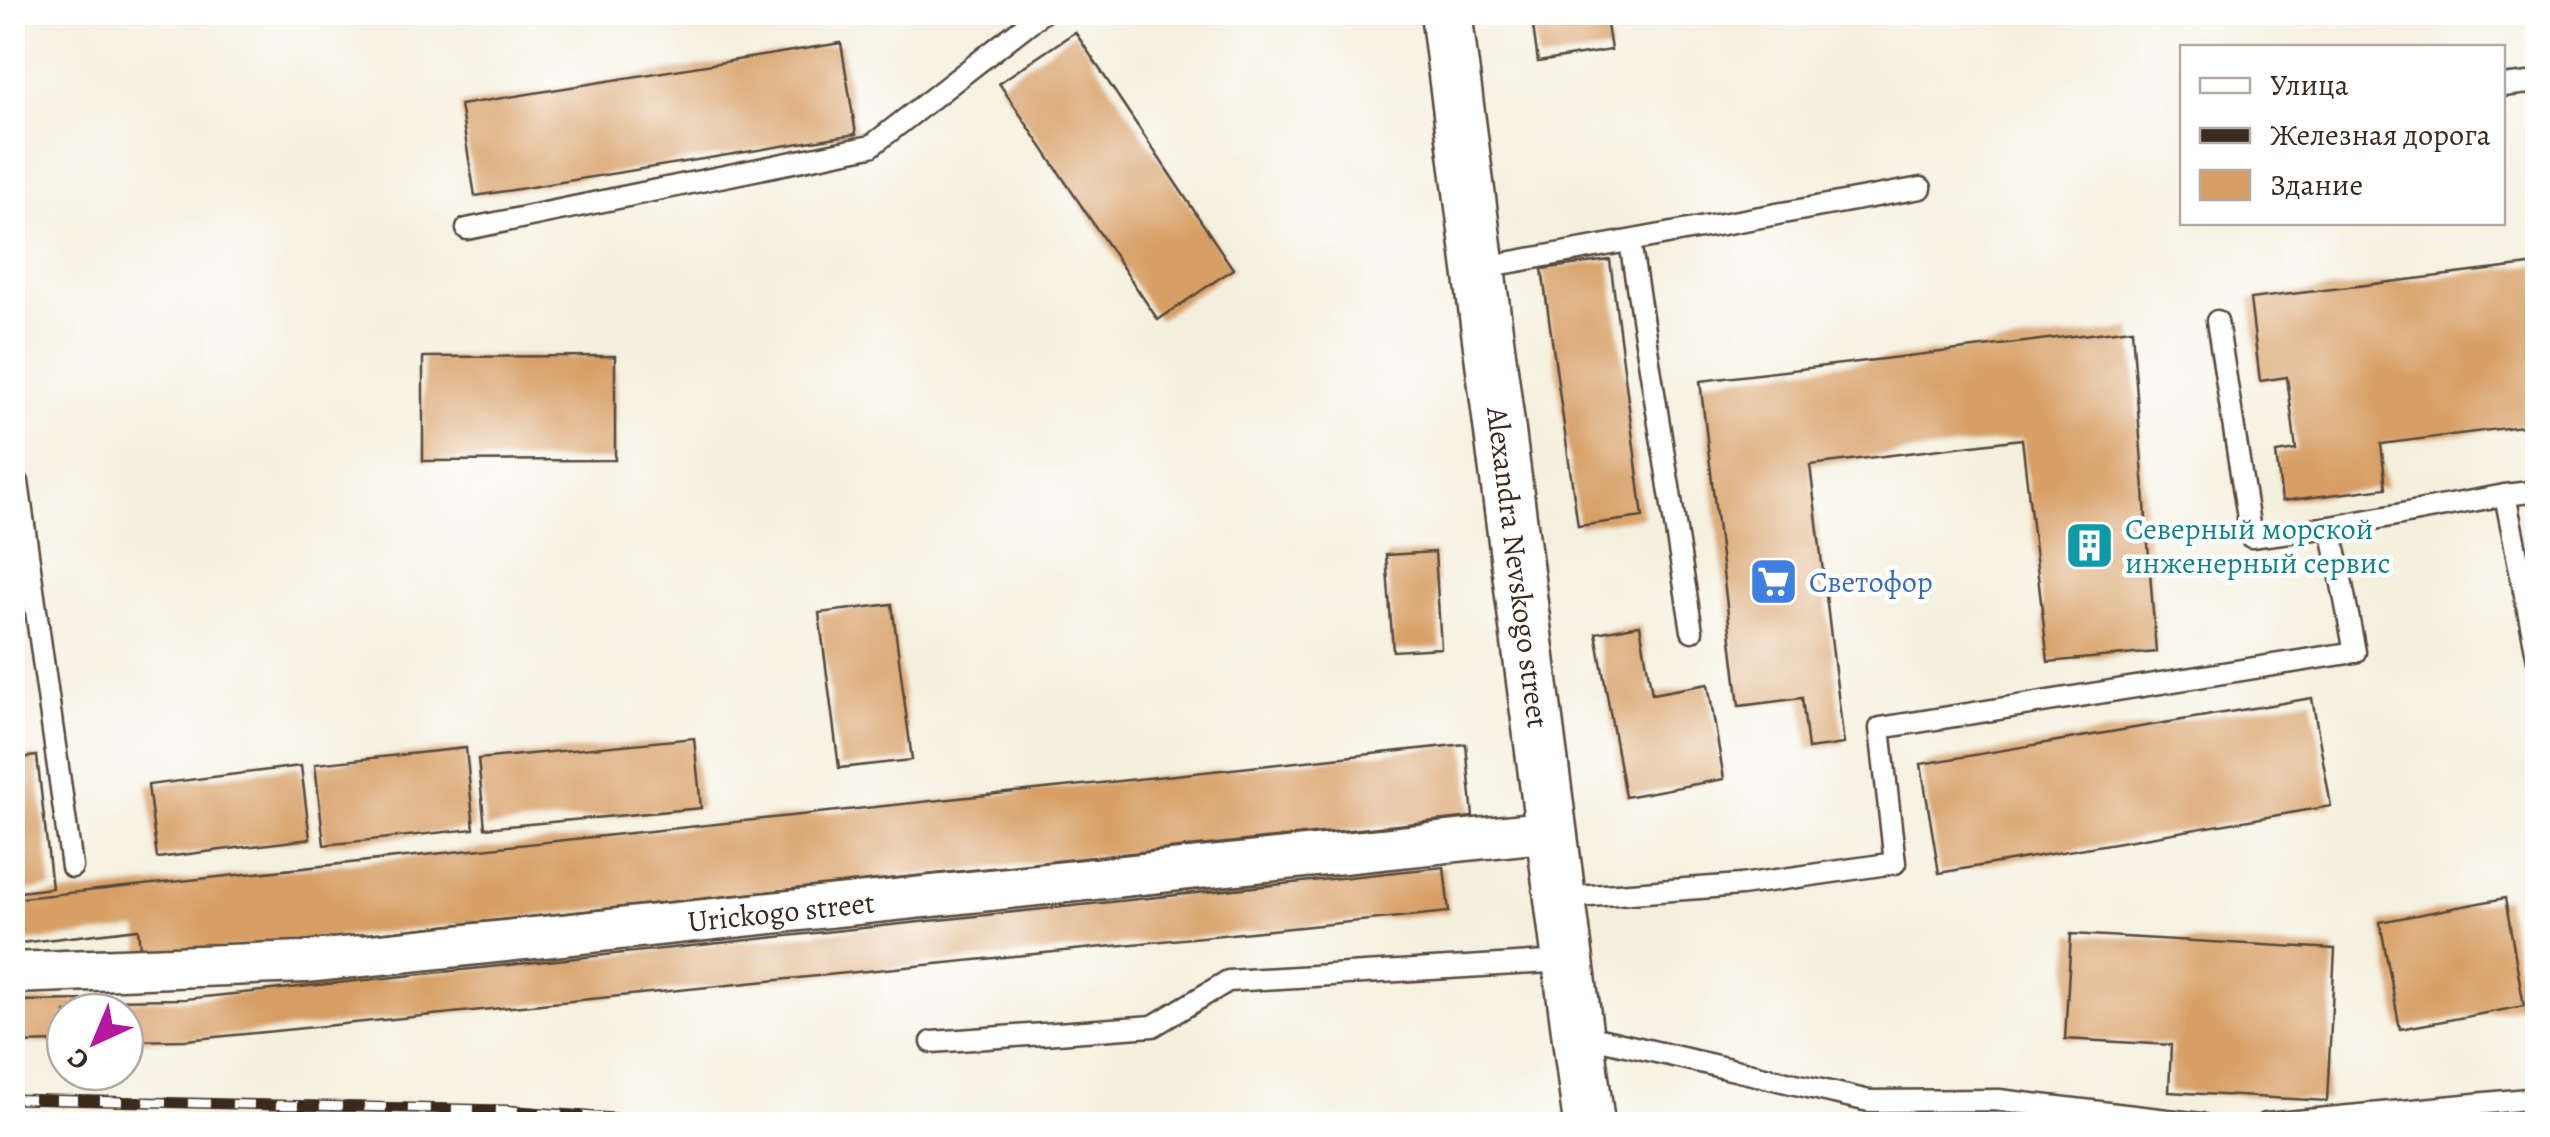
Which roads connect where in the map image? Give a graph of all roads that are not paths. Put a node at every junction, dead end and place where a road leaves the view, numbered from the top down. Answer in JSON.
{"nodes":[{"id":1,"x":1043,"y":12,"type":"edge"},
{"id":2,"x":1446,"y":12,"type":"edge"},
{"id":3,"x":2538,"y":82,"type":"edge"},
{"id":4,"x":2505,"y":86,"type":"edge"},
{"id":5,"x":1922,"y":188,"type":"dead end"},
{"id":6,"x":467,"y":230,"type":"dead end"},
{"id":7,"x":1630,"y":242,"type":"junction"},
{"id":8,"x":1479,"y":268,"type":"junction"},
{"id":9,"x":2216,"y":321,"type":"dead end"},
{"id":10,"x":12,"y":482,"type":"edge"},
{"id":11,"x":2538,"y":491,"type":"edge"},
{"id":12,"x":2505,"y":495,"type":"junction"},
{"id":13,"x":2331,"y":528,"type":"junction"},
{"id":14,"x":1692,"y":631,"type":"dead end"},
{"id":15,"x":2538,"y":660,"type":"edge"},
{"id":16,"x":1552,"y":832,"type":"junction"},
{"id":17,"x":72,"y":867,"type":"dead end"},
{"id":18,"x":1562,"y":898,"type":"junction"},
{"id":19,"x":1568,"y":961,"type":"junction"},
{"id":20,"x":12,"y":972,"type":"edge"},
{"id":21,"x":1578,"y":1034,"type":"junction"},
{"id":22,"x":932,"y":1042,"type":"dead end"},
{"id":23,"x":2538,"y":1098,"type":"edge"},
{"id":24,"x":1589,"y":1124,"type":"edge"},
{"id":25,"x":2200,"y":1124,"type":"edge"},
{"id":26,"x":2266,"y":1124,"type":"edge"}],
"edges":[{"from":1,"to":6,"type":"lane"},
{"from":2,"to":8,"type":"street","name":"Alexandra Nevskogo street"},
{"from":3,"to":4,"type":"lane"},
{"from":5,"to":7,"type":"lane"},
{"from":7,"to":8,"type":"lane"},
{"from":7,"to":14,"type":"lane"},
{"from":8,"to":16,"type":"street","name":"Alexandra Nevskogo street"},
{"from":9,"to":13,"type":"lane"},
{"from":10,"to":17,"type":"lane"},
{"from":11,"to":12,"type":"lane"},
{"from":12,"to":13,"type":"lane"},
{"from":12,"to":15,"type":"lane"},
{"from":13,"to":18,"type":"lane"},
{"from":16,"to":18,"type":"street","name":"Alexandra Nevskogo street"},
{"from":16,"to":20,"type":"street","name":"Urickogo street"},
{"from":18,"to":19,"type":"street","name":"Alexandra Nevskogo street"},
{"from":19,"to":21,"type":"street","name":"Alexandra Nevskogo street"},
{"from":19,"to":22,"type":"lane"},
{"from":21,"to":24,"type":"street","name":"Alexandra Nevskogo street"},
{"from":21,"to":25,"type":"lane"},
{"from":23,"to":26,"type":"lane"}]}
